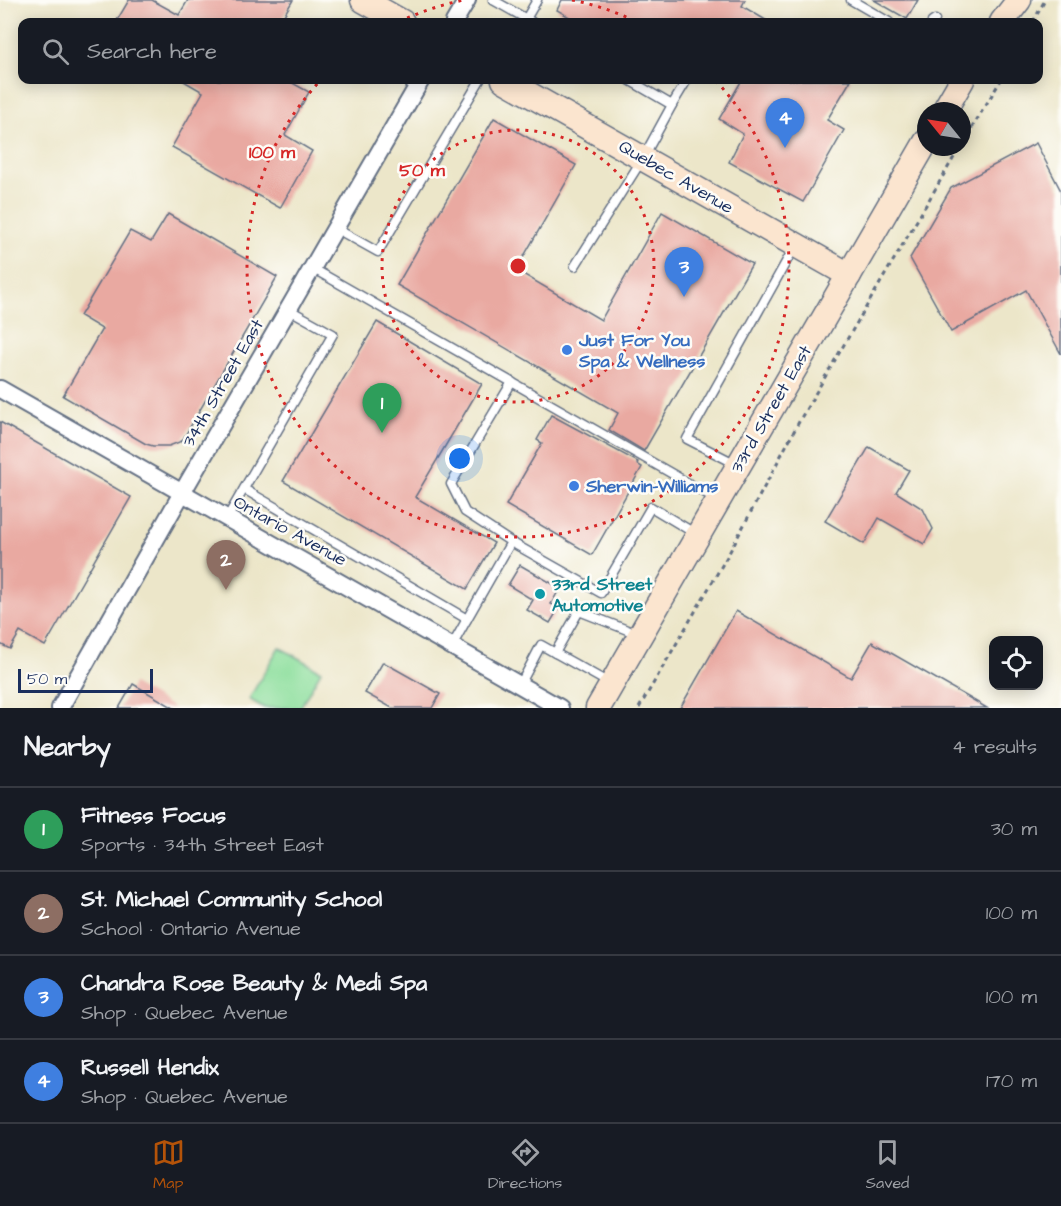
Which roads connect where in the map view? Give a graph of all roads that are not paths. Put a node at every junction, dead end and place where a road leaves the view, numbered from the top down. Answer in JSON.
{"nodes":[{"id":1,"x":363,"y":0,"type":"edge"},
{"id":2,"x":467,"y":0,"type":"edge"},
{"id":3,"x":493,"y":0,"type":"edge"},
{"id":4,"x":537,"y":0,"type":"edge"},
{"id":5,"x":851,"y":0,"type":"edge"},
{"id":6,"x":1002,"y":0,"type":"edge"},
{"id":7,"x":1019,"y":0,"type":"edge"},
{"id":8,"x":395,"y":18,"type":"edge"},
{"id":9,"x":456,"y":18,"type":"edge"},
{"id":10,"x":524,"y":18,"type":"edge"},
{"id":11,"x":530,"y":18,"type":"edge"},
{"id":12,"x":882,"y":18,"type":"edge"},
{"id":13,"x":993,"y":18,"type":"edge"},
{"id":14,"x":1005,"y":18,"type":"edge"},
{"id":15,"x":419,"y":84,"type":"edge"},
{"id":16,"x":478,"y":84,"type":"edge"},
{"id":17,"x":511,"y":84,"type":"edge"},
{"id":18,"x":636,"y":84,"type":"edge"},
{"id":19,"x":685,"y":84,"type":"edge"},
{"id":20,"x":960,"y":84,"type":"edge"},
{"id":21,"x":949,"y":102,"type":"edge"},
{"id":22,"x":672,"y":105,"type":"junction"},
{"id":23,"x":918,"y":156,"type":"edge"},
{"id":24,"x":643,"y":158,"type":"junction"},
{"id":25,"x":335,"y":228,"type":"junction"},
{"id":26,"x":796,"y":245,"type":"junction"},
{"id":27,"x":575,"y":266,"type":"dead end"},
{"id":28,"x":312,"y":268,"type":"junction"},
{"id":29,"x":849,"y":275,"type":"junction"},
{"id":30,"x":288,"y":309,"type":"junction"},
{"id":31,"x":512,"y":382,"type":"junction"},
{"id":32,"x":0,"y":389,"type":"edge"},
{"id":33,"x":738,"y":465,"type":"junction"},
{"id":34,"x":244,"y":489,"type":"junction"},
{"id":35,"x":182,"y":493,"type":"junction"},
{"id":36,"x":718,"y":500,"type":"junction"},
{"id":37,"x":227,"y":518,"type":"junction"},
{"id":38,"x":698,"y":535,"type":"junction"},
{"id":39,"x":511,"y":542,"type":"junction"},
{"id":40,"x":467,"y":619,"type":"junction"},
{"id":41,"x":640,"y":635,"type":"junction"},
{"id":42,"x":452,"y":646,"type":"junction"},
{"id":43,"x":555,"y":653,"type":"junction"},
{"id":44,"x":520,"y":685,"type":"junction"},
{"id":45,"x":612,"y":685,"type":"junction"},
{"id":46,"x":60,"y":708,"type":"edge"},
{"id":47,"x":560,"y":708,"type":"edge"},
{"id":48,"x":598,"y":708,"type":"edge"}],
"edges":[{"from":1,"to":8,"type":"main road"},
{"from":2,"to":9,"type":"street"},
{"from":3,"to":10,"type":"lane"},
{"from":4,"to":11,"type":"lane"},
{"from":5,"to":12,"type":"lane"},
{"from":6,"to":13,"type":"main road"},
{"from":7,"to":14,"type":"main road"},
{"from":15,"to":25,"type":"street","name":"34th Street East"},
{"from":16,"to":25,"type":"lane"},
{"from":17,"to":24,"type":"main road","name":"Quebec Avenue"},
{"from":18,"to":22,"type":"lane"},
{"from":19,"to":22,"type":"lane"},
{"from":20,"to":21,"type":"main road"},
{"from":22,"to":24,"type":"lane"},
{"from":23,"to":29,"type":"main road","name":"33rd Street East"},
{"from":24,"to":26,"type":"main road","name":"Quebec Avenue"},
{"from":24,"to":27,"type":"lane"},
{"from":25,"to":28,"type":"street","name":"34th Street East"},
{"from":26,"to":29,"type":"main road","name":"Quebec Avenue"},
{"from":26,"to":33,"type":"lane"},
{"from":28,"to":30,"type":"street","name":"34th Street East"},
{"from":28,"to":31,"type":"lane"},
{"from":29,"to":33,"type":"main road","name":"33rd Street East"},
{"from":30,"to":34,"type":"lane"},
{"from":30,"to":35,"type":"street","name":"34th Street East"},
{"from":31,"to":36,"type":"lane"},
{"from":31,"to":39,"type":"lane"},
{"from":32,"to":35,"type":"street","name":"Ontario Avenue"},
{"from":33,"to":36,"type":"main road","name":"33rd Street East"},
{"from":34,"to":37,"type":"lane"},
{"from":34,"to":40,"type":"lane"},
{"from":35,"to":37,"type":"street","name":"Ontario Avenue"},
{"from":35,"to":46,"type":"street","name":"34th Street East"},
{"from":36,"to":38,"type":"main road","name":"33rd Street East"},
{"from":37,"to":42,"type":"street","name":"Ontario Avenue"},
{"from":38,"to":39,"type":"lane"},
{"from":38,"to":41,"type":"main road","name":"33rd Street East"},
{"from":39,"to":40,"type":"lane"},
{"from":40,"to":42,"type":"lane"},
{"from":41,"to":43,"type":"lane"},
{"from":41,"to":45,"type":"main road","name":"33rd Street East"},
{"from":42,"to":44,"type":"street","name":"Ontario Avenue"},
{"from":43,"to":44,"type":"lane"},
{"from":43,"to":45,"type":"lane"},
{"from":44,"to":47,"type":"street","name":"Ontario Avenue"},
{"from":45,"to":48,"type":"main road","name":"33rd Street East"}]}
